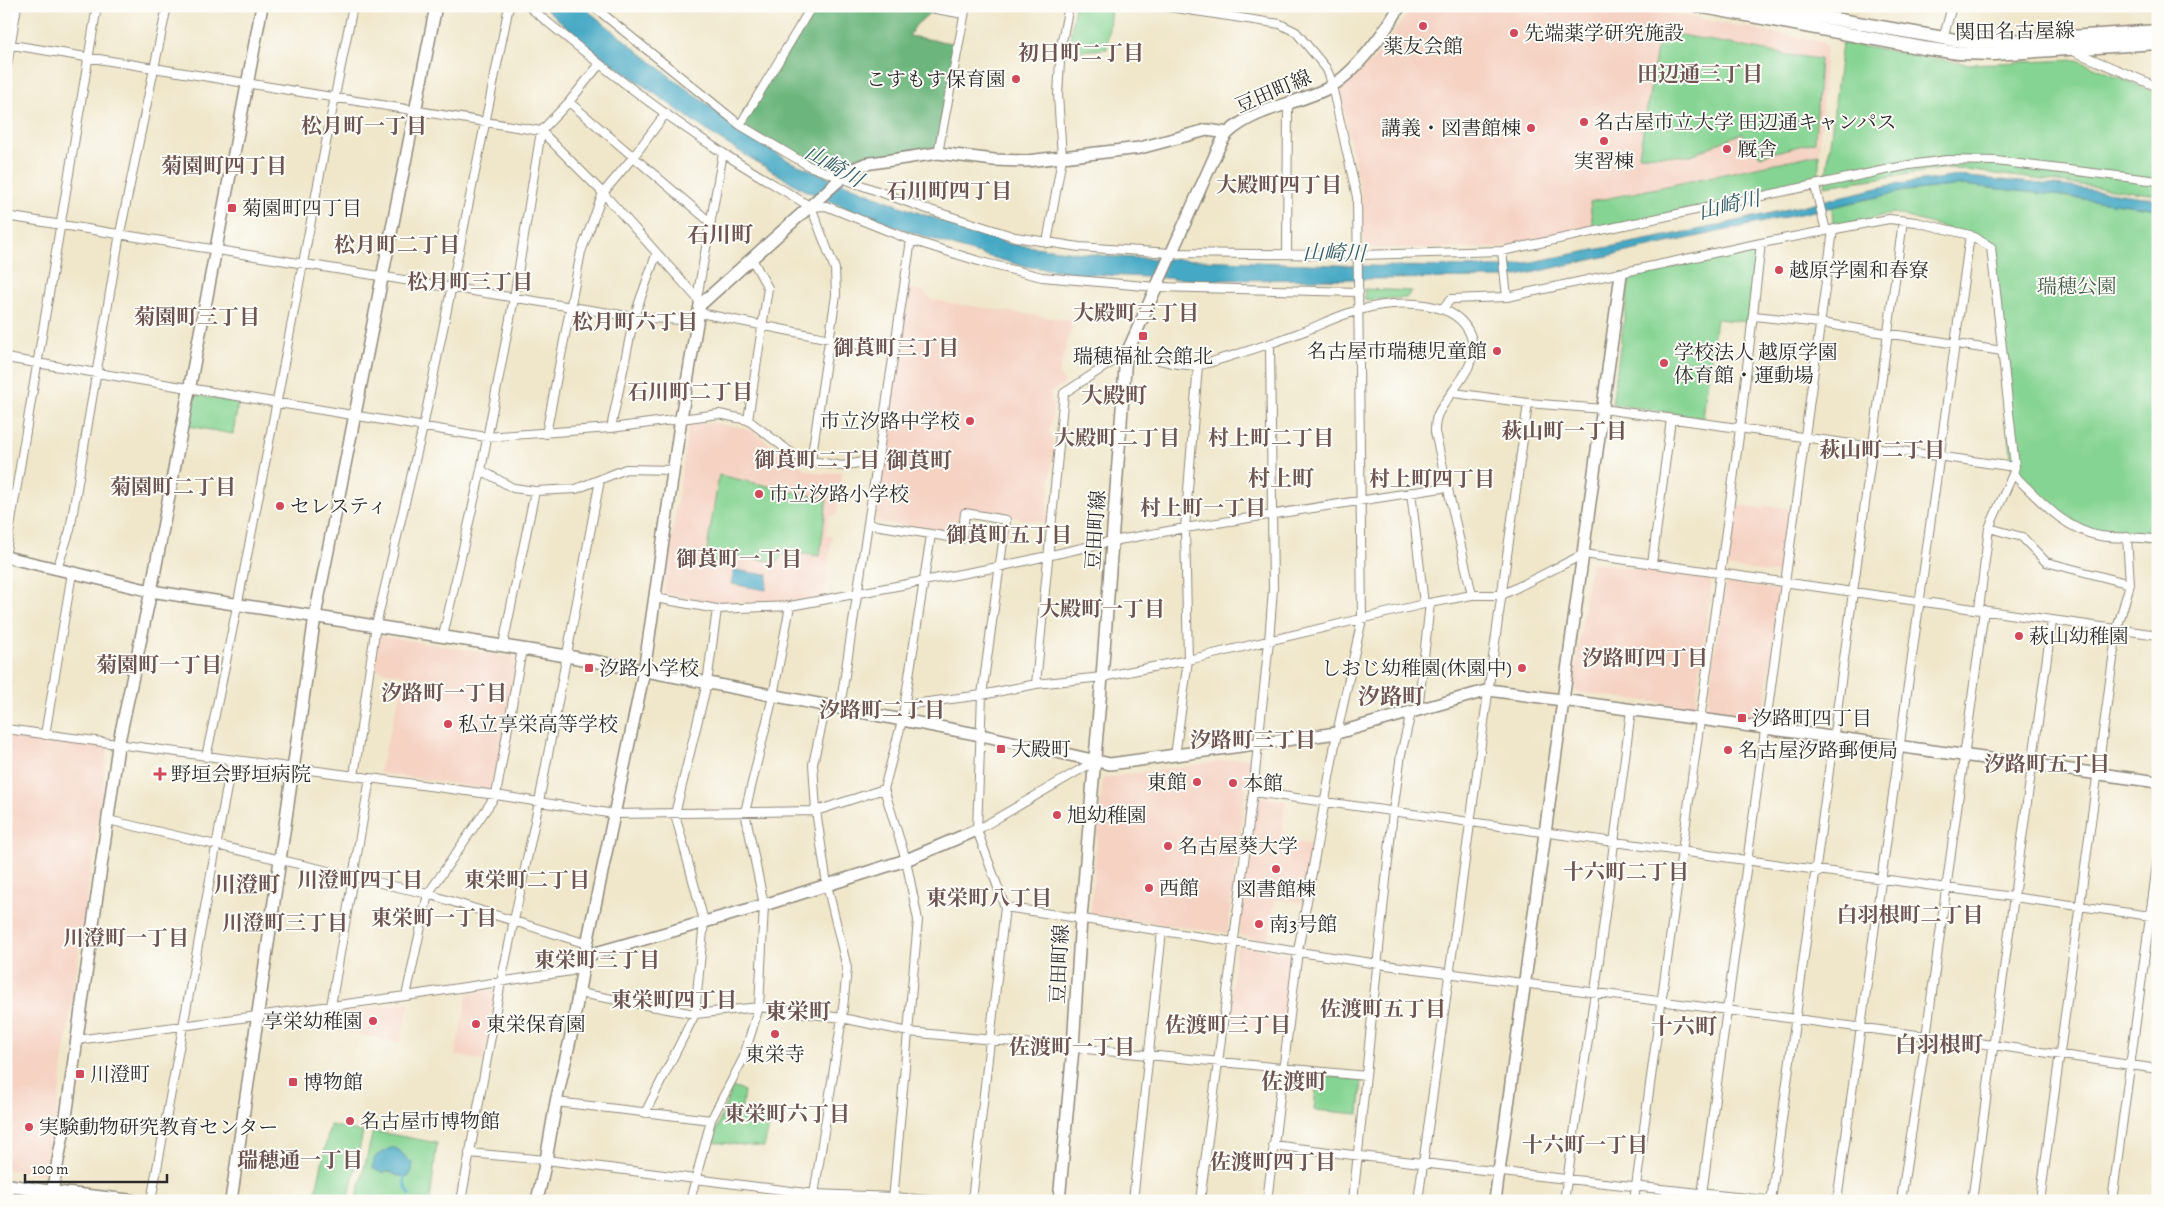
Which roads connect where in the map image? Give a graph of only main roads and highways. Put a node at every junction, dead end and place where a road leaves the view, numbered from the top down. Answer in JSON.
{"nodes":[{"id":1,"x":1698,"y":6,"type":"edge"},
{"id":2,"x":1760,"y":6,"type":"edge"},
{"id":3,"x":2158,"y":31,"type":"edge"},
{"id":4,"x":2158,"y":43,"type":"edge"},
{"id":5,"x":6,"y":1185,"type":"edge"},
{"id":6,"x":50,"y":1196,"type":"edge"},
{"id":7,"x":133,"y":1201,"type":"edge"}],
"edges":[{"from":1,"to":4,"type":"main road","name":"関田名古屋線"},
{"from":2,"to":3,"type":"main road","name":"関田名古屋線"},
{"from":5,"to":6,"type":"main road"},
{"from":6,"to":7,"type":"main road"}]}
